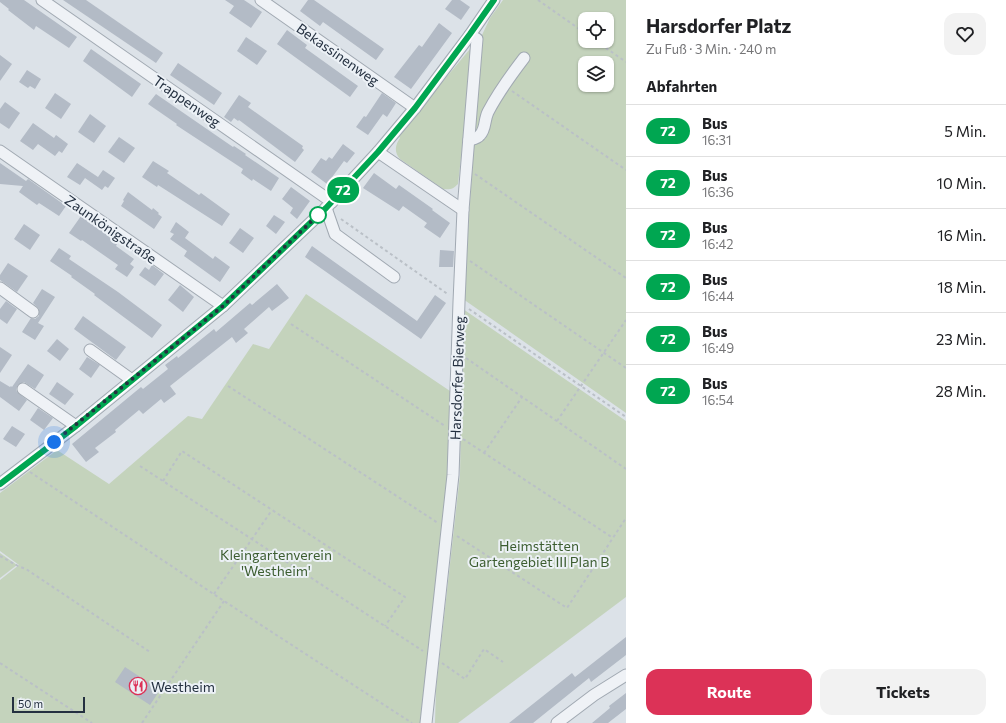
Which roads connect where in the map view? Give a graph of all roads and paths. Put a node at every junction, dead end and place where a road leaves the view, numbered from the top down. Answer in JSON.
{"nodes":[{"id":1,"x":42,"y":0,"type":"edge"},
{"id":2,"x":261,"y":0,"type":"edge"},
{"id":3,"x":538,"y":0,"type":"edge"},
{"id":4,"x":488,"y":2,"type":"edge"},
{"id":5,"x":578,"y":28,"type":"edge"},
{"id":6,"x":470,"y":34,"type":"junction"},
{"id":7,"x":606,"y":48,"type":"edge"},
{"id":8,"x":524,"y":58,"type":"dead end"},
{"id":9,"x":626,"y":62,"type":"edge"},
{"id":10,"x":504,"y":86,"type":"junction"},
{"id":11,"x":415,"y":108,"type":"junction"},
{"id":12,"x":469,"y":140,"type":"junction"},
{"id":13,"x":0,"y":151,"type":"edge"},
{"id":14,"x":378,"y":152,"type":"junction"},
{"id":15,"x":626,"y":170,"type":"edge"},
{"id":16,"x":474,"y":173,"type":"dead end"},
{"id":17,"x":329,"y":205,"type":"junction"},
{"id":18,"x":463,"y":210,"type":"junction"},
{"id":19,"x":340,"y":219,"type":"dead end"},
{"id":20,"x":461,"y":254,"type":"junction"},
{"id":21,"x":394,"y":277,"type":"dead end"},
{"id":22,"x":626,"y":278,"type":"edge"},
{"id":23,"x":0,"y":288,"type":"edge"},
{"id":24,"x":459,"y":302,"type":"junction"},
{"id":25,"x":223,"y":306,"type":"junction"},
{"id":26,"x":33,"y":312,"type":"dead end"},
{"id":27,"x":626,"y":320,"type":"edge"},
{"id":28,"x":291,"y":324,"type":"dead end"},
{"id":29,"x":90,"y":350,"type":"dead end"},
{"id":30,"x":604,"y":352,"type":"junction"},
{"id":31,"x":465,"y":357,"type":"dead end"},
{"id":32,"x":626,"y":368,"type":"edge"},
{"id":33,"x":132,"y":380,"type":"junction"},
{"id":34,"x":228,"y":386,"type":"dead end"},
{"id":35,"x":580,"y":386,"type":"junction"},
{"id":36,"x":23,"y":389,"type":"dead end"},
{"id":37,"x":522,"y":397,"type":"junction"},
{"id":38,"x":626,"y":417,"type":"edge"},
{"id":39,"x":557,"y":421,"type":"junction"},
{"id":40,"x":76,"y":426,"type":"junction"},
{"id":41,"x":450,"y":430,"type":"dead end"},
{"id":42,"x":462,"y":438,"type":"dead end"},
{"id":43,"x":484,"y":453,"type":"junction"},
{"id":44,"x":23,"y":466,"type":"junction"},
{"id":45,"x":140,"y":466,"type":"dead end"},
{"id":46,"x":626,"y":469,"type":"edge"},
{"id":47,"x":163,"y":481,"type":"junction"},
{"id":48,"x":0,"y":484,"type":"edge"},
{"id":49,"x":272,"y":510,"type":"junction"},
{"id":50,"x":626,"y":518,"type":"edge"},
{"id":51,"x":443,"y":526,"type":"dead end"},
{"id":52,"x":454,"y":534,"type":"dead end"},
{"id":53,"x":613,"y":538,"type":"junction"},
{"id":54,"x":252,"y":539,"type":"junction"},
{"id":55,"x":0,"y":556,"type":"edge"},
{"id":56,"x":214,"y":594,"type":"junction"},
{"id":57,"x":224,"y":601,"type":"junction"},
{"id":58,"x":385,"y":626,"type":"junction"},
{"id":59,"x":150,"y":652,"type":"dead end"},
{"id":60,"x":433,"y":658,"type":"junction"},
{"id":61,"x":502,"y":662,"type":"dead end"},
{"id":62,"x":0,"y":663,"type":"edge"},
{"id":63,"x":626,"y":675,"type":"edge"},
{"id":64,"x":92,"y":723,"type":"edge"},
{"id":65,"x":142,"y":723,"type":"edge"},
{"id":66,"x":412,"y":723,"type":"edge"},
{"id":67,"x":426,"y":723,"type":"edge"},
{"id":68,"x":557,"y":723,"type":"edge"}],
"edges":[{"from":1,"to":17,"type":"street","name":"Trappenweg"},
{"from":2,"to":11,"type":"street","name":"Bekassinenweg"},
{"from":3,"to":5,"type":"path"},
{"from":4,"to":6,"type":"street"},
{"from":6,"to":11,"type":"street"},
{"from":6,"to":12,"type":"street","name":"Harsdorfer Bierweg"},
{"from":7,"to":9,"type":"path"},
{"from":8,"to":10,"type":"street"},
{"from":10,"to":12,"type":"street"},
{"from":10,"to":15,"type":"path"},
{"from":11,"to":14,"type":"street"},
{"from":12,"to":18,"type":"street","name":"Harsdorfer Bierweg"},
{"from":13,"to":25,"type":"street","name":"Zaunkönigstraße"},
{"from":14,"to":17,"type":"street"},
{"from":14,"to":18,"type":"street"},
{"from":16,"to":22,"type":"path"},
{"from":17,"to":21,"type":"street"},
{"from":17,"to":25,"type":"street"},
{"from":18,"to":20,"type":"street","name":"Harsdorfer Bierweg"},
{"from":19,"to":24,"type":"path"},
{"from":20,"to":24,"type":"street","name":"Harsdorfer Bierweg"},
{"from":20,"to":30,"type":"path"},
{"from":23,"to":26,"type":"street"},
{"from":24,"to":35,"type":"path"},
{"from":24,"to":60,"type":"street","name":"Harsdorfer Bierweg"},
{"from":25,"to":33,"type":"street"},
{"from":27,"to":30,"type":"path"},
{"from":28,"to":41,"type":"path"},
{"from":29,"to":33,"type":"street"},
{"from":30,"to":32,"type":"path"},
{"from":30,"to":35,"type":"path"},
{"from":31,"to":37,"type":"path"},
{"from":33,"to":40,"type":"street"},
{"from":34,"to":51,"type":"path"},
{"from":35,"to":38,"type":"path"},
{"from":35,"to":39,"type":"path"},
{"from":36,"to":40,"type":"street"},
{"from":37,"to":39,"type":"path"},
{"from":37,"to":43,"type":"path"},
{"from":39,"to":46,"type":"path"},
{"from":40,"to":44,"type":"street"},
{"from":42,"to":43,"type":"path"},
{"from":43,"to":53,"type":"path"},
{"from":44,"to":48,"type":"street"},
{"from":44,"to":56,"type":"path"},
{"from":45,"to":47,"type":"path"},
{"from":47,"to":49,"type":"path"},
{"from":47,"to":54,"type":"path"},
{"from":49,"to":54,"type":"path"},
{"from":49,"to":58,"type":"path"},
{"from":50,"to":53,"type":"path"},
{"from":52,"to":53,"type":"path"},
{"from":54,"to":56,"type":"path"},
{"from":54,"to":58,"type":"path"},
{"from":55,"to":59,"type":"path"},
{"from":56,"to":57,"type":"path"},
{"from":57,"to":65,"type":"path"},
{"from":57,"to":66,"type":"path"},
{"from":58,"to":60,"type":"path"},
{"from":60,"to":61,"type":"path"},
{"from":60,"to":67,"type":"street","name":"Harsdorfer Bierweg"},
{"from":62,"to":64,"type":"path"},
{"from":63,"to":68,"type":"street"}]}
